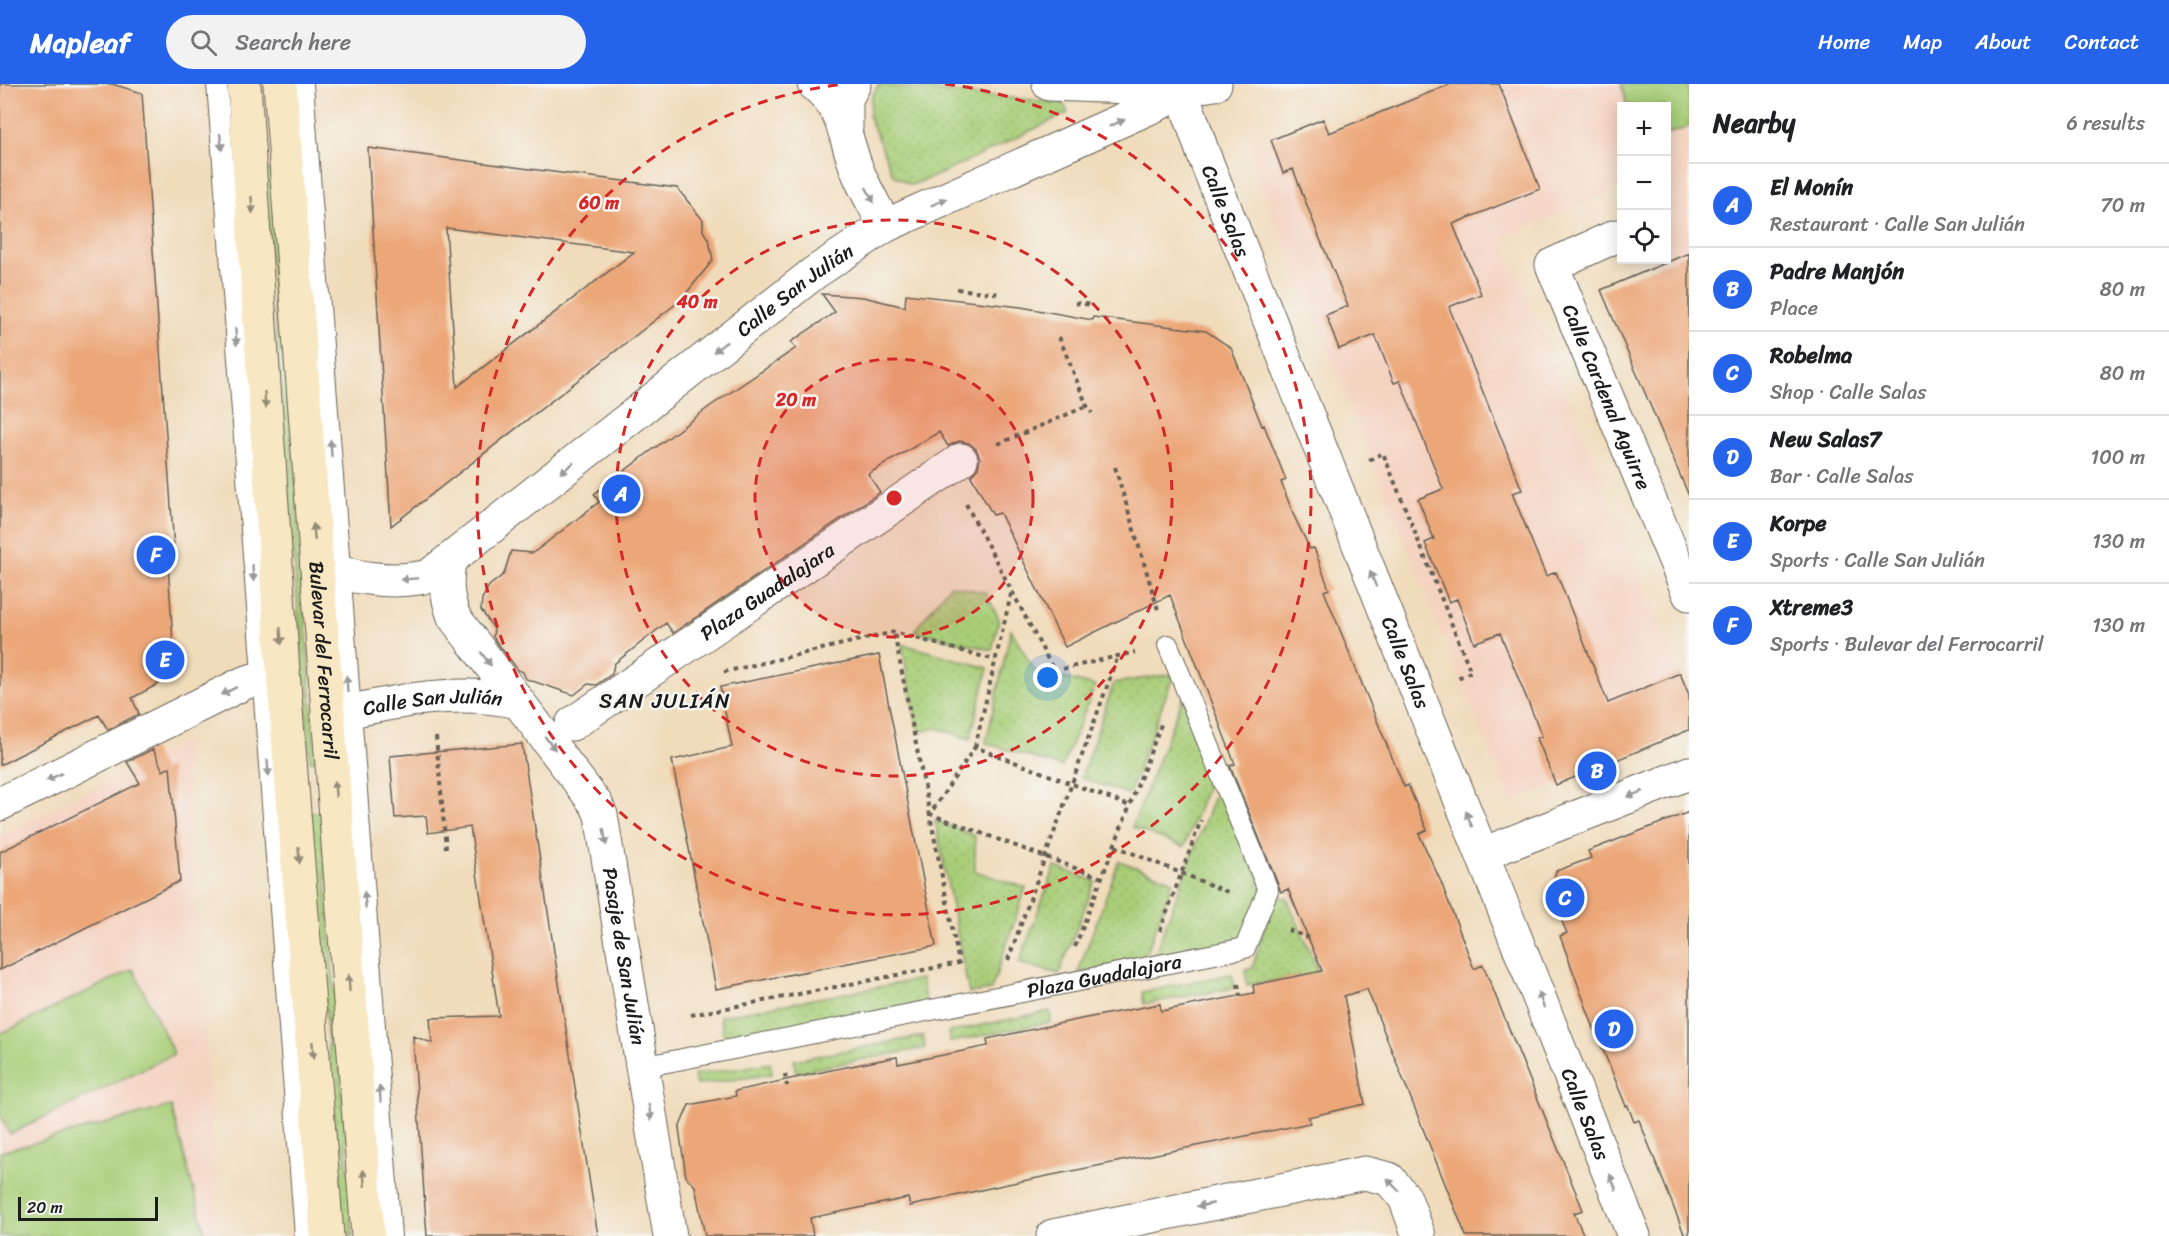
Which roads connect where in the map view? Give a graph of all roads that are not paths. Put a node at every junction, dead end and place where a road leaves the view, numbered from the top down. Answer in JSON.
{"nodes":[{"id":1,"x":217,"y":84,"type":"edge"},
{"id":2,"x":244,"y":84,"type":"edge"},
{"id":3,"x":279,"y":84,"type":"edge"},
{"id":4,"x":303,"y":84,"type":"edge"},
{"id":5,"x":814,"y":84,"type":"edge"},
{"id":6,"x":854,"y":84,"type":"edge"},
{"id":7,"x":1049,"y":84,"type":"edge"},
{"id":8,"x":1215,"y":84,"type":"edge"},
{"id":9,"x":1181,"y":86,"type":"edge"},
{"id":10,"x":846,"y":128,"type":"junction"},
{"id":11,"x":885,"y":226,"type":"junction"},
{"id":12,"x":1616,"y":236,"type":"dead end"},
{"id":13,"x":954,"y":464,"type":"road end"},
{"id":14,"x":449,"y":561,"type":"junction"},
{"id":15,"x":328,"y":570,"type":"junction"},
{"id":16,"x":1689,"y":594,"type":"edge"},
{"id":17,"x":1168,"y":645,"type":"road end"},
{"id":18,"x":272,"y":674,"type":"junction"},
{"id":19,"x":518,"y":702,"type":"junction"},
{"id":20,"x":338,"y":714,"type":"junction"},
{"id":21,"x":572,"y":724,"type":"dead end"},
{"id":22,"x":1689,"y":773,"type":"edge"},
{"id":23,"x":0,"y":804,"type":"edge"},
{"id":24,"x":1483,"y":854,"type":"junction"},
{"id":25,"x":642,"y":1067,"type":"junction"},
{"id":26,"x":305,"y":1236,"type":"edge"},
{"id":27,"x":327,"y":1236,"type":"edge"},
{"id":28,"x":368,"y":1236,"type":"edge"},
{"id":29,"x":391,"y":1236,"type":"edge"},
{"id":30,"x":670,"y":1236,"type":"edge"},
{"id":31,"x":1053,"y":1236,"type":"edge"},
{"id":32,"x":1419,"y":1236,"type":"edge"},
{"id":33,"x":1634,"y":1236,"type":"edge"}],
"edges":[{"from":1,"to":18,"type":"lane","name":"Bulevar del Ferrocarril","one_way":true},
{"from":2,"to":18,"type":"main road","name":"Bulevar del Ferrocarril","one_way":true},
{"from":15,"to":3,"type":"main road","name":"Bulevar del Ferrocarril","one_way":true},
{"from":15,"to":4,"type":"lane","name":"Bulevar del Ferrocarril","one_way":true},
{"from":5,"to":10,"type":"street"},
{"from":6,"to":10,"type":"street"},
{"from":7,"to":9,"type":"street"},
{"from":8,"to":9,"type":"street"},
{"from":11,"to":9,"type":"street","name":"Calle San Julián","one_way":true},
{"from":24,"to":9,"type":"street","name":"Calle Salas","one_way":true},
{"from":10,"to":11,"type":"street","one_way":true},
{"from":11,"to":14,"type":"street","name":"Calle San Julián","one_way":true},
{"from":12,"to":16,"type":"street","name":"Calle Cardenal Aguirre"},
{"from":13,"to":21,"type":"street","name":"Plaza Guadalajara"},
{"from":14,"to":15,"type":"street","name":"Calle San Julián","one_way":true},
{"from":14,"to":19,"type":"street","name":"Calle San Julián","one_way":true},
{"from":20,"to":15,"type":"main road","name":"Bulevar del Ferrocarril","one_way":true},
{"from":17,"to":25,"type":"lane","name":"Plaza Guadalajara"},
{"from":18,"to":23,"type":"street","one_way":true},
{"from":18,"to":26,"type":"lane","name":"Bulevar del Ferrocarril","one_way":true},
{"from":18,"to":27,"type":"main road","name":"Bulevar del Ferrocarril","one_way":true},
{"from":19,"to":20,"type":"street","name":"Calle San Julián"},
{"from":19,"to":25,"type":"street","name":"Pasaje de San Julián","one_way":true},
{"from":28,"to":20,"type":"main road","name":"Bulevar del Ferrocarril","one_way":true},
{"from":29,"to":20,"type":"lane","name":"Bulevar del Ferrocarril","one_way":true},
{"from":22,"to":24,"type":"street","one_way":true},
{"from":33,"to":24,"type":"street","name":"Calle Salas","one_way":true},
{"from":25,"to":30,"type":"street","name":"Pasaje de San Julián","one_way":true},
{"from":32,"to":31,"type":"street","one_way":true}]}
